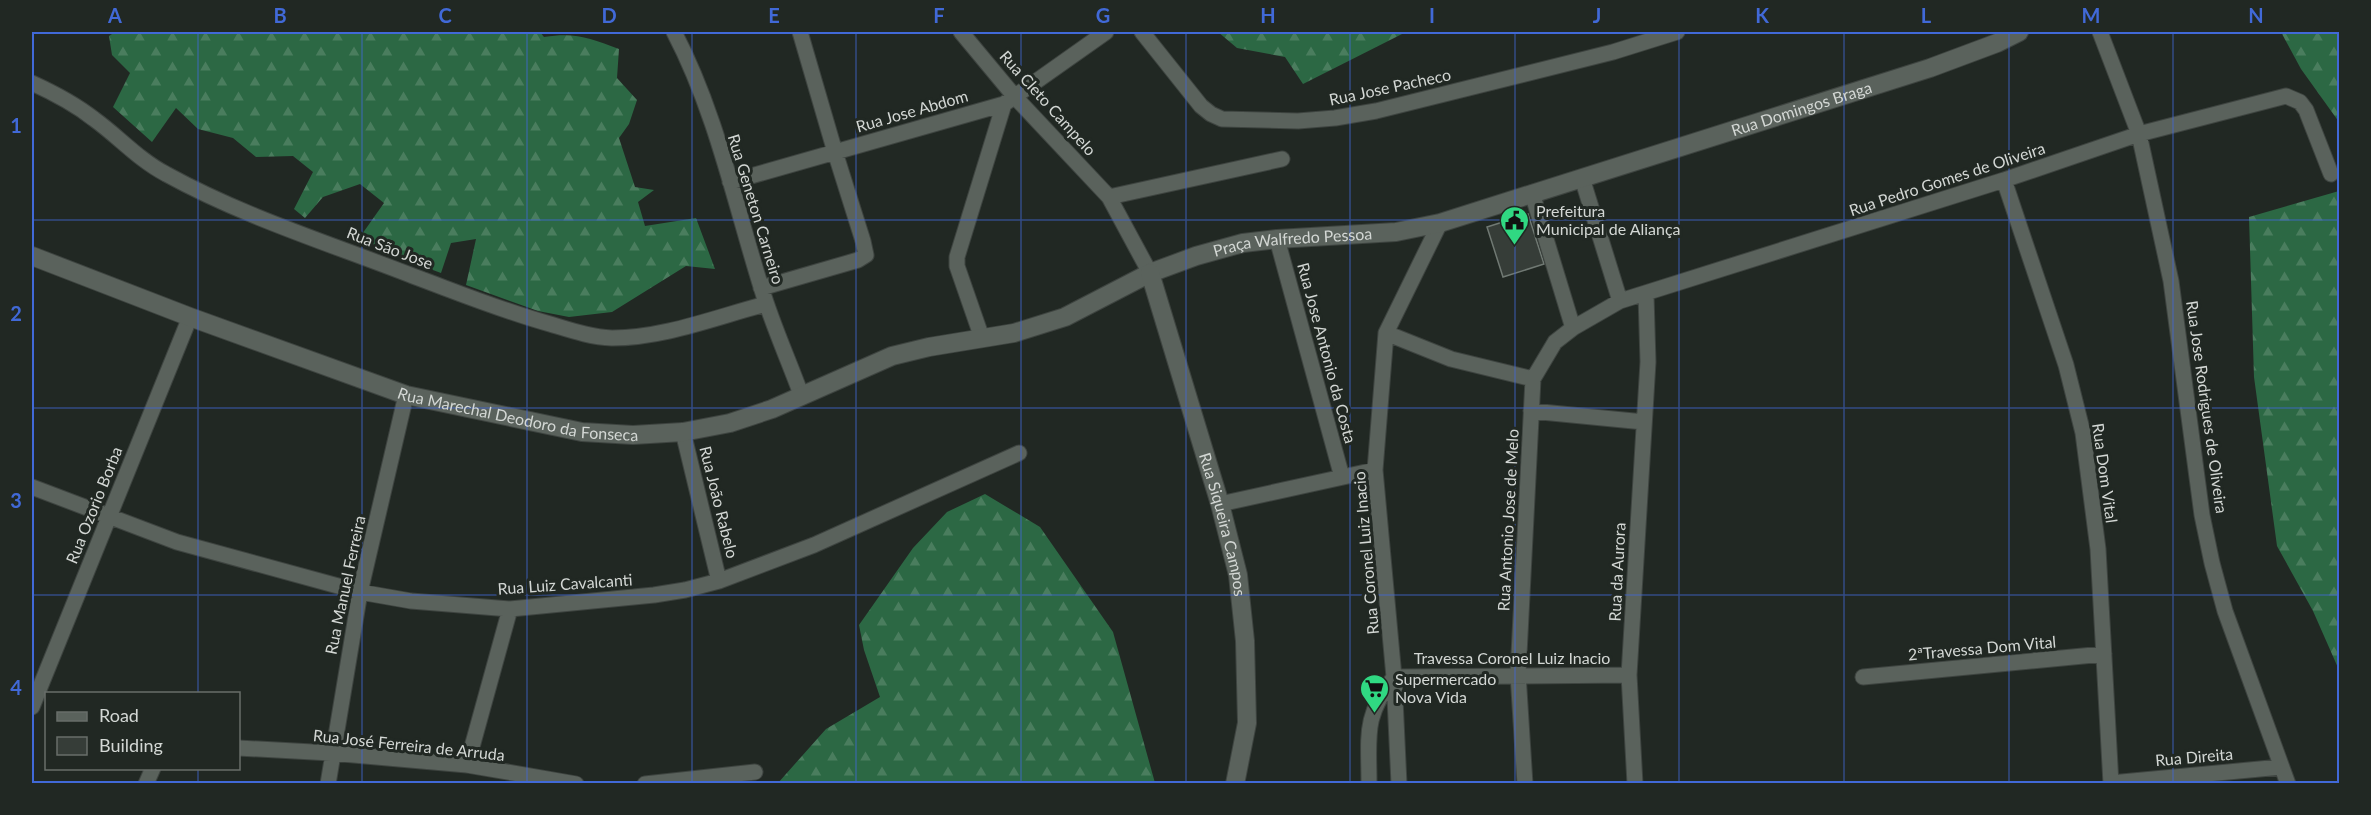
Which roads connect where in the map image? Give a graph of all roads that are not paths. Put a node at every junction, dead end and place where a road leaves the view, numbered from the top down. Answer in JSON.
{"nodes":[{"id":1,"x":674,"y":32,"type":"edge"},
{"id":2,"x":800,"y":32,"type":"edge"},
{"id":3,"x":961,"y":32,"type":"edge"},
{"id":4,"x":1107,"y":32,"type":"edge"},
{"id":5,"x":1142,"y":32,"type":"edge"},
{"id":6,"x":1677,"y":32,"type":"edge"},
{"id":7,"x":2019,"y":32,"type":"edge"},
{"id":8,"x":2100,"y":32,"type":"edge"},
{"id":9,"x":1084,"y":37,"type":"edge"},
{"id":10,"x":32,"y":83,"type":"edge"},
{"id":11,"x":1009,"y":100,"type":"junction"},
{"id":12,"x":2139,"y":134,"type":"junction"},
{"id":13,"x":834,"y":152,"type":"junction"},
{"id":14,"x":1282,"y":159,"type":"dead end"},
{"id":15,"x":2331,"y":174,"type":"dead end"},
{"id":16,"x":1582,"y":178,"type":"junction"},
{"id":17,"x":2004,"y":180,"type":"junction"},
{"id":18,"x":730,"y":182,"type":"junction"},
{"id":19,"x":1532,"y":193,"type":"junction"},
{"id":20,"x":1109,"y":197,"type":"junction"},
{"id":21,"x":1440,"y":224,"type":"junction"},
{"id":22,"x":1278,"y":239,"type":"junction"},
{"id":23,"x":32,"y":256,"type":"edge"},
{"id":24,"x":1150,"y":273,"type":"junction"},
{"id":25,"x":761,"y":288,"type":"junction"},
{"id":26,"x":1646,"y":295,"type":"junction"},
{"id":27,"x":1620,"y":302,"type":"junction"},
{"id":28,"x":766,"y":304,"type":"junction"},
{"id":29,"x":190,"y":317,"type":"junction"},
{"id":30,"x":1574,"y":328,"type":"junction"},
{"id":31,"x":1014,"y":333,"type":"joint"},
{"id":32,"x":1386,"y":333,"type":"junction"},
{"id":33,"x":982,"y":338,"type":"junction"},
{"id":34,"x":1533,"y":379,"type":"junction"},
{"id":35,"x":406,"y":395,"type":"junction"},
{"id":36,"x":802,"y":397,"type":"junction"},
{"id":37,"x":1531,"y":411,"type":"junction"},
{"id":38,"x":1644,"y":422,"type":"junction"},
{"id":39,"x":683,"y":432,"type":"junction"},
{"id":40,"x":1019,"y":453,"type":"dead end"},
{"id":41,"x":1376,"y":470,"type":"junction"},
{"id":42,"x":1342,"y":477,"type":"junction"},
{"id":43,"x":32,"y":487,"type":"edge"},
{"id":44,"x":1220,"y":504,"type":"junction"},
{"id":45,"x":109,"y":517,"type":"junction"},
{"id":46,"x":719,"y":581,"type":"junction"},
{"id":47,"x":360,"y":592,"type":"junction"},
{"id":48,"x":510,"y":609,"type":"junction"},
{"id":49,"x":2104,"y":654,"type":"junction"},
{"id":50,"x":1518,"y":674,"type":"junction"},
{"id":51,"x":1629,"y":675,"type":"junction"},
{"id":52,"x":1395,"y":677,"type":"junction"},
{"id":53,"x":1863,"y":677,"type":"dead end"},
{"id":54,"x":36,"y":705,"type":"edge"},
{"id":55,"x":240,"y":748,"type":"edge"},
{"id":56,"x":331,"y":753,"type":"junction"},
{"id":57,"x":467,"y":765,"type":"junction"},
{"id":58,"x":2281,"y":767,"type":"junction"},
{"id":59,"x":755,"y":772,"type":"dead end"},
{"id":60,"x":328,"y":783,"type":"edge"},
{"id":61,"x":576,"y":783,"type":"edge"},
{"id":62,"x":645,"y":783,"type":"edge"},
{"id":63,"x":1235,"y":783,"type":"edge"},
{"id":64,"x":1369,"y":783,"type":"edge"},
{"id":65,"x":1399,"y":783,"type":"edge"},
{"id":66,"x":1526,"y":783,"type":"edge"},
{"id":67,"x":1635,"y":783,"type":"edge"},
{"id":68,"x":2111,"y":783,"type":"edge"},
{"id":69,"x":2289,"y":783,"type":"edge"}],
"edges":[{"from":1,"to":18,"type":"street","name":"Rua Geneton Carneiro"},
{"from":2,"to":13,"type":"street"},
{"from":3,"to":11,"type":"street","name":"Rua Cleto Campelo"},
{"from":4,"to":9,"type":"street"},
{"from":5,"to":6,"type":"street","name":"Rua Jose Pacheco"},
{"from":7,"to":16,"type":"main road","name":"Rua Domingos Braga"},
{"from":8,"to":12,"type":"street","name":"Rua Jose Rodrigues de Oliveira"},
{"from":9,"to":11,"type":"street","name":"Rua Jose Abdom"},
{"from":10,"to":28,"type":"street","name":"Rua São Jose"},
{"from":11,"to":13,"type":"street","name":"Rua Jose Abdom"},
{"from":11,"to":20,"type":"street","name":"Rua Cleto Campelo"},
{"from":11,"to":33,"type":"street"},
{"from":12,"to":15,"type":"street","name":"Rua Pedro Gomes de Oliveira"},
{"from":12,"to":17,"type":"street","name":"Rua Pedro Gomes de Oliveira"},
{"from":12,"to":58,"type":"street","name":"Rua Jose Rodrigues de Oliveira"},
{"from":13,"to":18,"type":"street","name":"Rua Jose Abdom"},
{"from":13,"to":25,"type":"street"},
{"from":14,"to":20,"type":"street"},
{"from":16,"to":19,"type":"main road","name":"Praça Walfredo Pessoa"},
{"from":16,"to":27,"type":"street"},
{"from":17,"to":26,"type":"street","name":"Rua Pedro Gomes de Oliveira"},
{"from":17,"to":49,"type":"street","name":"Rua Dom Vital"},
{"from":18,"to":25,"type":"street","name":"Rua Geneton Carneiro"},
{"from":19,"to":21,"type":"main road","name":"Praça Walfredo Pessoa"},
{"from":19,"to":30,"type":"street"},
{"from":20,"to":24,"type":"street","name":"Rua Cleto Campelo"},
{"from":21,"to":22,"type":"main road","name":"Praça Walfredo Pessoa"},
{"from":21,"to":32,"type":"street","name":"Rua Coronel Luiz Inacio"},
{"from":22,"to":24,"type":"main road","name":"Praça Walfredo Pessoa"},
{"from":22,"to":42,"type":"street","name":"Rua Jose Antonio da Costa"},
{"from":23,"to":29,"type":"main road","name":"Rua Marechal Deodoro da Fonseca"},
{"from":24,"to":31,"type":"main road","name":"Praça Walfredo Pessoa"},
{"from":24,"to":44,"type":"main road","name":"Rua Siqueira Campos"},
{"from":25,"to":28,"type":"street","name":"Rua Geneton Carneiro"},
{"from":26,"to":27,"type":"street","name":"Rua Pedro Gomes de Oliveira"},
{"from":26,"to":38,"type":"street","name":"Rua da Aurora"},
{"from":27,"to":30,"type":"street","name":"Rua Antonio Jose de Melo"},
{"from":28,"to":36,"type":"street","name":"Rua Geneton Carneiro"},
{"from":29,"to":35,"type":"main road","name":"Rua Marechal Deodoro da Fonseca"},
{"from":29,"to":45,"type":"street","name":"Rua Ozorio Borba"},
{"from":30,"to":34,"type":"street","name":"Rua Antonio Jose de Melo"},
{"from":31,"to":33,"type":"main road","name":"Rua Marechal Deodoro da Fonseca"},
{"from":32,"to":34,"type":"street"},
{"from":32,"to":41,"type":"street","name":"Rua Coronel Luiz Inacio"},
{"from":33,"to":36,"type":"main road","name":"Rua Marechal Deodoro da Fonseca"},
{"from":34,"to":37,"type":"street","name":"Rua Antonio Jose de Melo"},
{"from":35,"to":39,"type":"main road","name":"Rua Marechal Deodoro da Fonseca"},
{"from":35,"to":47,"type":"street","name":"Rua Manuel Ferreira"},
{"from":36,"to":39,"type":"main road","name":"Rua Marechal Deodoro da Fonseca"},
{"from":37,"to":38,"type":"street"},
{"from":37,"to":50,"type":"street","name":"Rua Antonio Jose de Melo"},
{"from":38,"to":51,"type":"street","name":"Rua da Aurora"},
{"from":39,"to":46,"type":"street","name":"Rua João Rabelo"},
{"from":40,"to":46,"type":"street","name":"Rua Luiz Cavalcanti"},
{"from":41,"to":42,"type":"street"},
{"from":41,"to":52,"type":"street","name":"Rua Coronel Luiz Inacio"},
{"from":42,"to":44,"type":"street"},
{"from":43,"to":45,"type":"street","name":"Rua Luiz Cavalcanti"},
{"from":44,"to":63,"type":"main road","name":"Rua Siqueira Campos"},
{"from":45,"to":47,"type":"street","name":"Rua Luiz Cavalcanti"},
{"from":45,"to":54,"type":"street","name":"Rua Ozorio Borba"},
{"from":46,"to":48,"type":"street","name":"Rua Luiz Cavalcanti"},
{"from":47,"to":48,"type":"street","name":"Rua Luiz Cavalcanti"},
{"from":47,"to":56,"type":"street","name":"Rua Manuel Ferreira"},
{"from":48,"to":57,"type":"street"},
{"from":49,"to":53,"type":"street","name":"2ªTravessa Dom Vital"},
{"from":49,"to":68,"type":"street","name":"Rua Dom Vital"},
{"from":50,"to":51,"type":"street","name":"Travessa Coronel Luiz Inacio"},
{"from":50,"to":52,"type":"street","name":"Travessa Coronel Luiz Inacio"},
{"from":50,"to":66,"type":"street","name":"Rua Antonio Jose de Melo"},
{"from":51,"to":67,"type":"street","name":"Rua da Aurora"},
{"from":52,"to":64,"type":"street"},
{"from":52,"to":65,"type":"street","name":"Rua Coronel Luiz Inacio"},
{"from":55,"to":56,"type":"street","name":"Rua José Ferreira de Arruda"},
{"from":56,"to":57,"type":"street","name":"Rua José Ferreira de Arruda"},
{"from":56,"to":60,"type":"street","name":"Rua Manuel Ferreira"},
{"from":57,"to":61,"type":"street","name":"Rua José Ferreira de Arruda"},
{"from":58,"to":68,"type":"street","name":"Rua Direita"},
{"from":58,"to":69,"type":"street","name":"Rua Jose Rodrigues de Oliveira"},
{"from":59,"to":62,"type":"street"}]}
